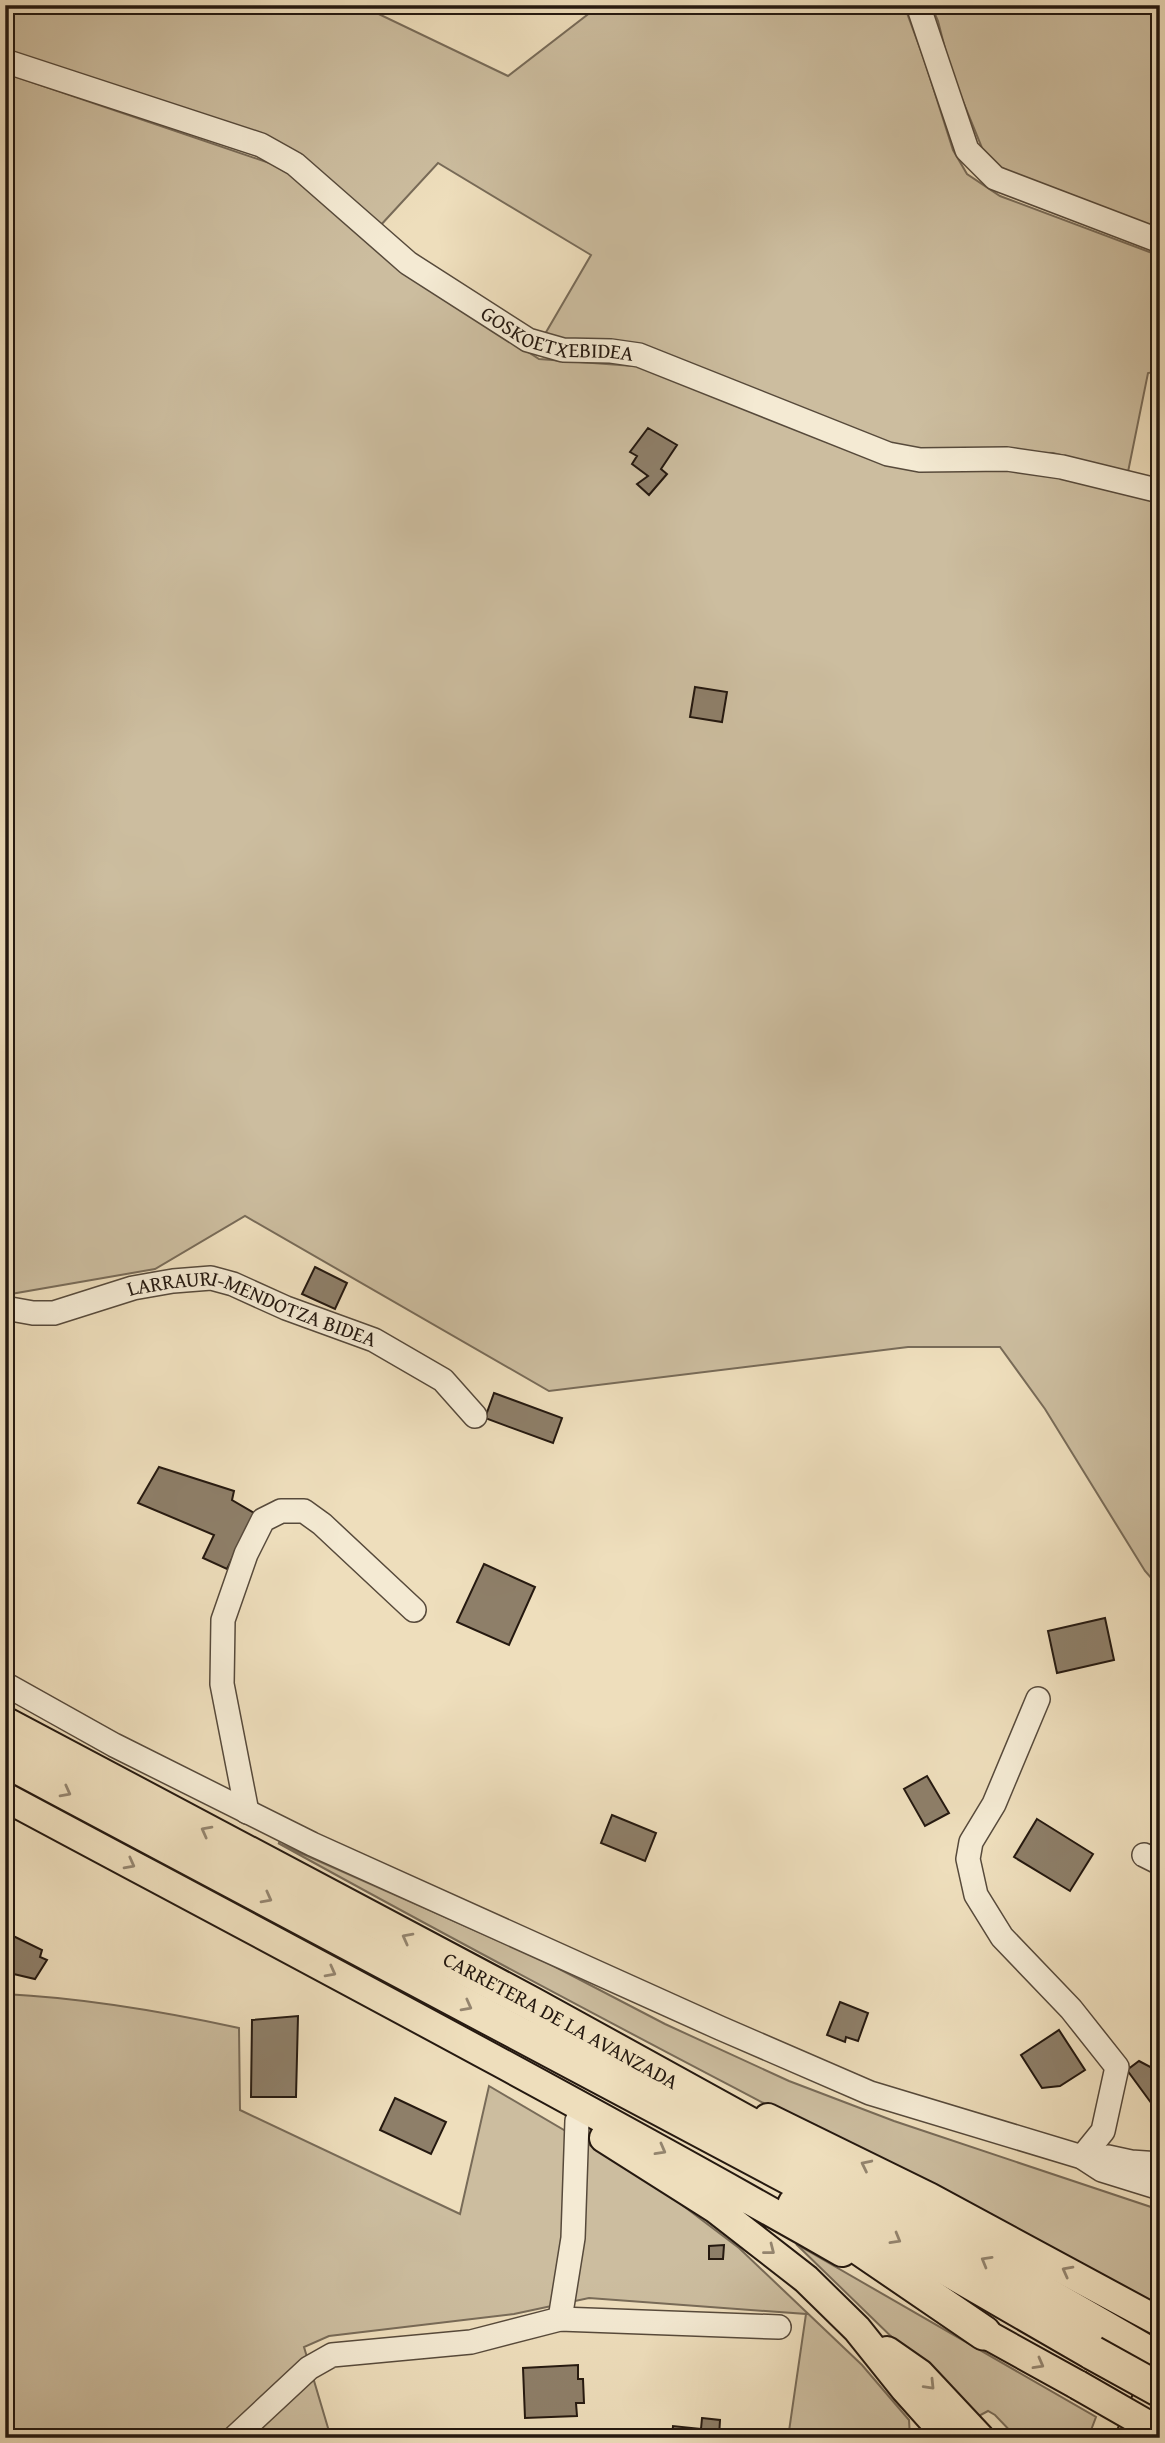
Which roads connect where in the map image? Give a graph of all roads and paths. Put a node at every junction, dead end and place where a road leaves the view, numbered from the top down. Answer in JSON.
{"nodes":[{"id":1,"x":918,"y":5,"type":"edge"},
{"id":2,"x":5,"y":61,"type":"edge"},
{"id":3,"x":1160,"y":241,"type":"edge"},
{"id":4,"x":1160,"y":491,"type":"edge"},
{"id":5,"x":5,"y":1308,"type":"edge"},
{"id":6,"x":475,"y":1416,"type":"dead end"},
{"id":7,"x":414,"y":1610,"type":"dead end"},
{"id":8,"x":5,"y":1684,"type":"edge"},
{"id":9,"x":1038,"y":1699,"type":"dead end"},
{"id":10,"x":5,"y":1724,"type":"edge"},
{"id":11,"x":5,"y":1760,"type":"edge"},
{"id":12,"x":5,"y":1797,"type":"edge"},
{"id":13,"x":247,"y":1812,"type":"junction"},
{"id":14,"x":532,"y":2004,"type":"junction"},
{"id":15,"x":451,"y":2035,"type":"junction"},
{"id":16,"x":643,"y":2099,"type":"junction"},
{"id":17,"x":577,"y":2121,"type":"junction"},
{"id":18,"x":1082,"y":2157,"type":"junction"},
{"id":19,"x":1160,"y":2164,"type":"edge"},
{"id":20,"x":1160,"y":2188,"type":"edge"},
{"id":21,"x":560,"y":2319,"type":"junction"},
{"id":22,"x":1160,"y":2322,"type":"edge"},
{"id":23,"x":779,"y":2327,"type":"dead end"},
{"id":24,"x":857,"y":2329,"type":"junction"},
{"id":25,"x":984,"y":2333,"type":"junction"},
{"id":26,"x":1101,"y":2343,"type":"junction"},
{"id":27,"x":1160,"y":2360,"type":"edge"},
{"id":28,"x":1160,"y":2370,"type":"edge"},
{"id":29,"x":1160,"y":2390,"type":"edge"},
{"id":30,"x":1159,"y":2435,"type":"edge"},
{"id":31,"x":234,"y":2438,"type":"edge"},
{"id":32,"x":949,"y":2438,"type":"edge"},
{"id":33,"x":980,"y":2438,"type":"edge"},
{"id":34,"x":1130,"y":2438,"type":"edge"}],
"edges":[{"from":1,"to":3,"type":"street"},
{"from":2,"to":4,"type":"street","name":"GOSKOETXEBIDEA"},
{"from":5,"to":6,"type":"street","name":"LARRAURI-MENDOTZA BIDEA"},
{"from":7,"to":13,"type":"street"},
{"from":8,"to":13,"type":"street"},
{"from":9,"to":18,"type":"street"},
{"from":14,"to":10,"type":"highway","name":"CARRETERA DE LA AVANZADA","one_way":true},
{"from":11,"to":16,"type":"highway","name":"CARRETERA DE LA AVANZADA","one_way":true},
{"from":12,"to":15,"type":"main road","one_way":true},
{"from":13,"to":18,"type":"street"},
{"from":22,"to":14,"type":"main road","one_way":true},
{"from":26,"to":14,"type":"highway","name":"CARRETERA DE LA AVANZADA","one_way":true},
{"from":15,"to":17,"type":"main road"},
{"from":15,"to":25,"type":"main road","one_way":true},
{"from":16,"to":25,"type":"highway"},
{"from":16,"to":26,"type":"highway","name":"CARRETERA DE LA AVANZADA","one_way":true},
{"from":17,"to":21,"type":"street"},
{"from":17,"to":24,"type":"main road","one_way":true},
{"from":18,"to":19,"type":"street"},
{"from":18,"to":20,"type":"street"},
{"from":21,"to":23,"type":"street"},
{"from":21,"to":31,"type":"street"},
{"from":24,"to":32,"type":"main road"},
{"from":24,"to":33,"type":"main road","one_way":true},
{"from":25,"to":30,"type":"main road","one_way":true,"bridge":true},
{"from":26,"to":27,"type":"highway"},
{"from":26,"to":29,"type":"highway","bridge":true},
{"from":28,"to":34,"type":"main road"}]}
